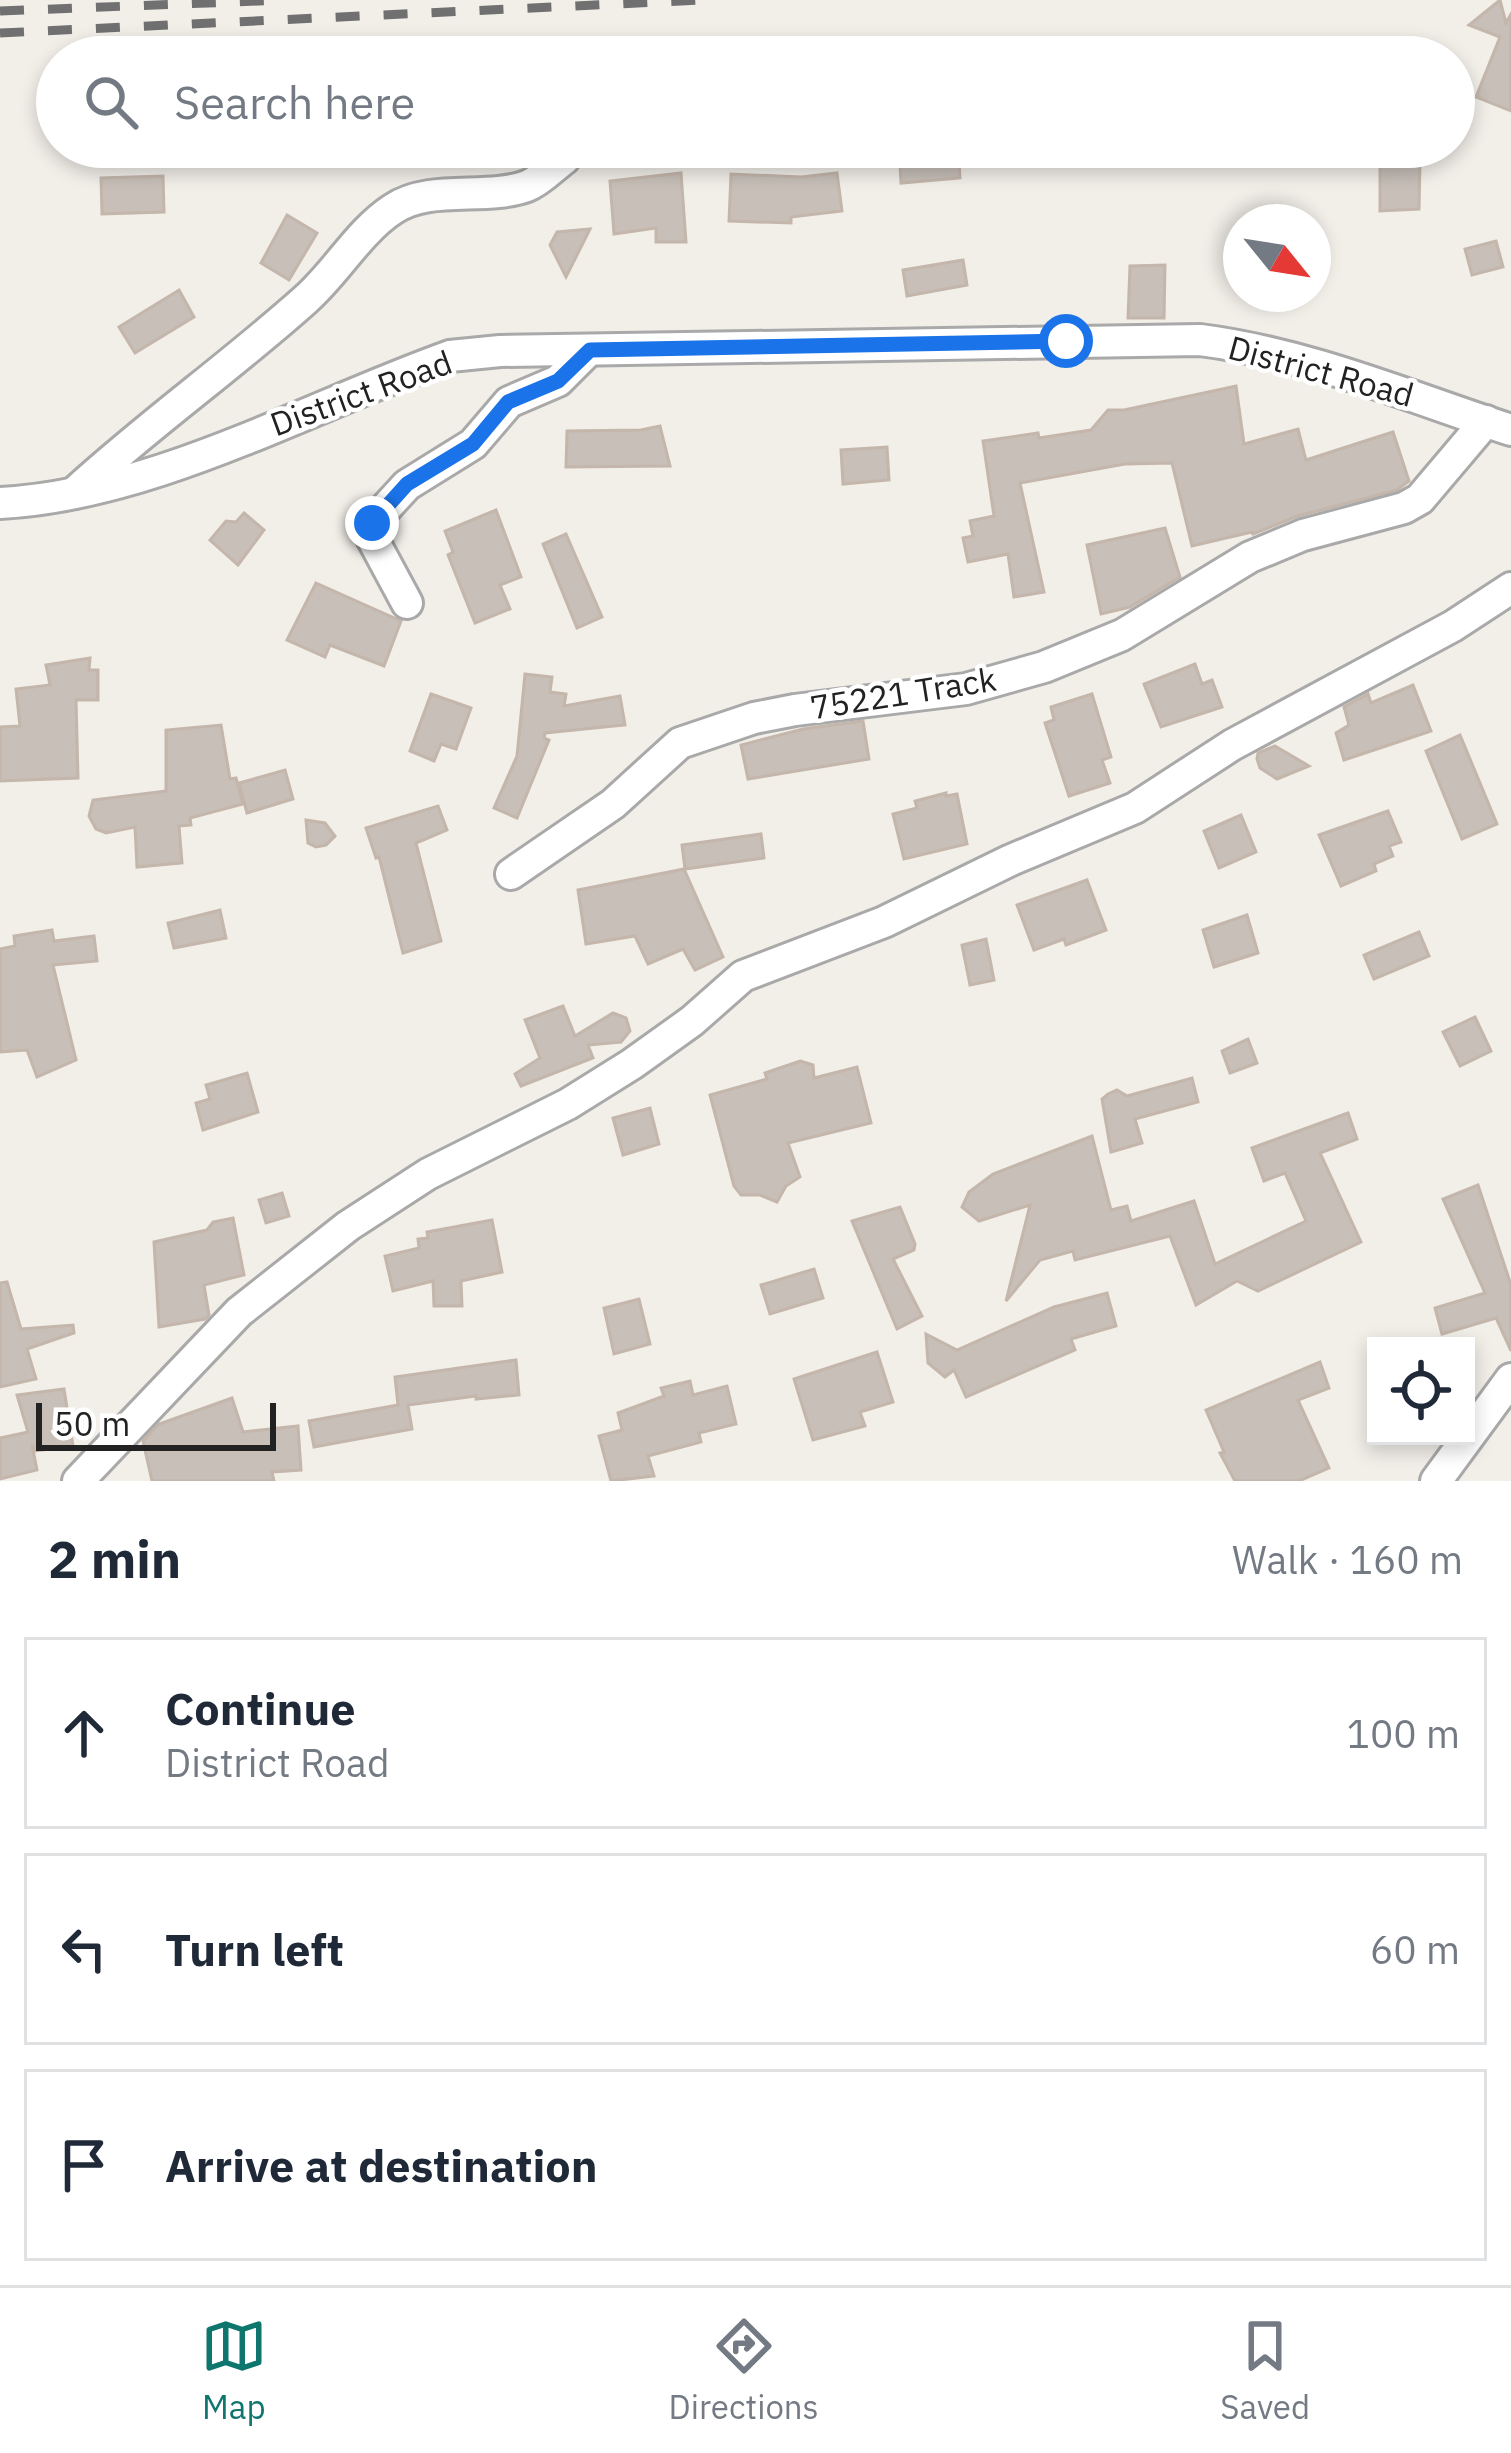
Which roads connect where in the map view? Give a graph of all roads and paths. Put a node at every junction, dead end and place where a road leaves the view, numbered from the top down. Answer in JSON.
{"nodes":[{"id":1,"x":552,"y":168,"type":"edge"},
{"id":2,"x":590,"y":350,"type":"junction"},
{"id":3,"x":1498,"y":426,"type":"edge"},
{"id":4,"x":72,"y":495,"type":"junction"},
{"id":5,"x":0,"y":503,"type":"edge"},
{"id":6,"x":1511,"y":588,"type":"edge"},
{"id":7,"x":406,"y":603,"type":"dead end"},
{"id":8,"x":511,"y":874,"type":"dead end"},
{"id":9,"x":1511,"y":1379,"type":"edge"},
{"id":10,"x":78,"y":1481,"type":"edge"},
{"id":11,"x":1436,"y":1481,"type":"edge"}],
"edges":[{"from":1,"to":4,"type":"street"},
{"from":2,"to":3,"type":"street","name":"District Road"},
{"from":2,"to":4,"type":"street","name":"District Road"},
{"from":2,"to":7,"type":"street"},
{"from":3,"to":8,"type":"street","name":"75221 Track"},
{"from":4,"to":5,"type":"street","name":"District Road"},
{"from":6,"to":10,"type":"street"},
{"from":9,"to":11,"type":"street"}]}
